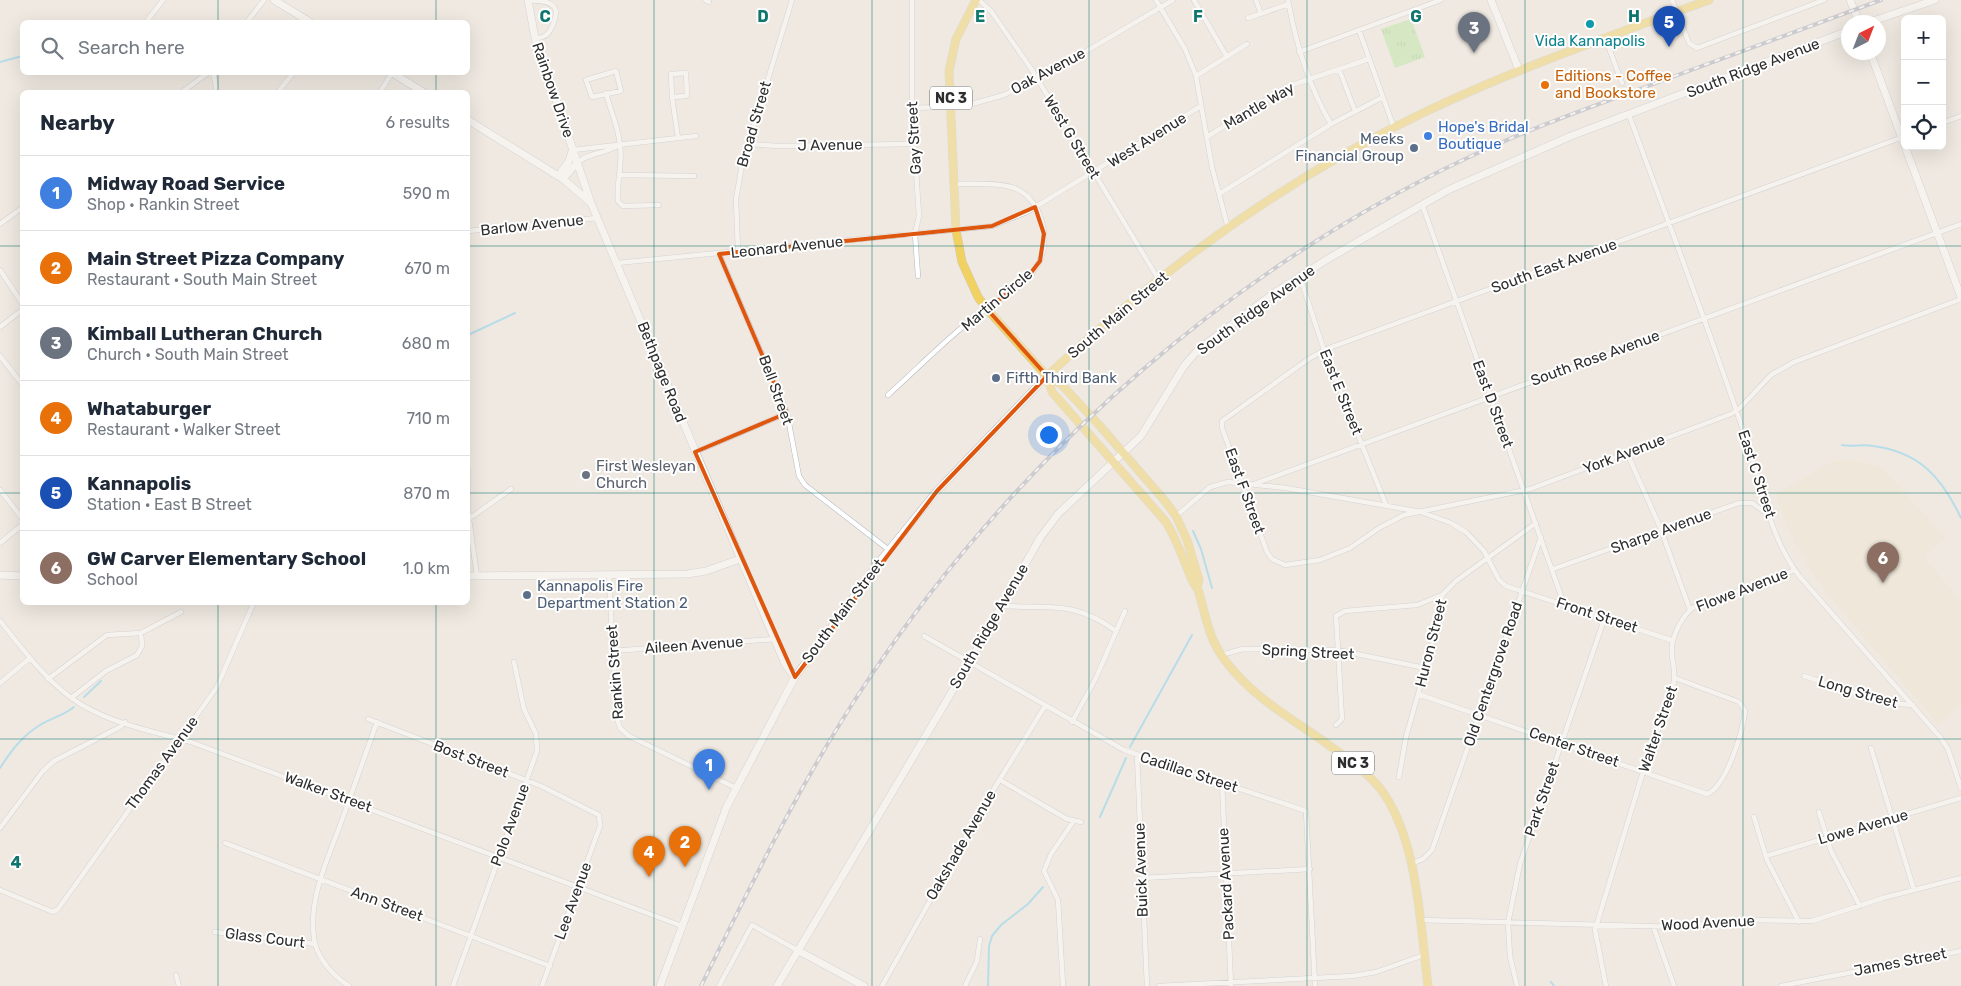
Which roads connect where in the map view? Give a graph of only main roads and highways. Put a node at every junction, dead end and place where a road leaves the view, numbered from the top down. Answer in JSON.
{"nodes":[{"id":1,"x":977,"y":0,"type":"edge"},
{"id":2,"x":1709,"y":0,"type":"edge"},
{"id":3,"x":1047,"y":376,"type":"junction"},
{"id":4,"x":1144,"y":495,"type":"junction"},
{"id":5,"x":1176,"y":516,"type":"junction"},
{"id":6,"x":1197,"y":588,"type":"junction"},
{"id":7,"x":1428,"y":986,"type":"edge"}],
"edges":[{"from":1,"to":3,"type":"main road","number":"NC 3"},
{"from":2,"to":3,"type":"main road","name":"South Main Street"},
{"from":3,"to":4,"type":"main road","number":"NC 3"},
{"from":3,"to":5,"type":"main road","number":"NC 3"},
{"from":4,"to":5,"type":"main road"},
{"from":4,"to":6,"type":"main road","number":"NC 3"},
{"from":5,"to":6,"type":"main road","number":"NC 3"},
{"from":6,"to":7,"type":"main road","number":"NC 3"}]}
